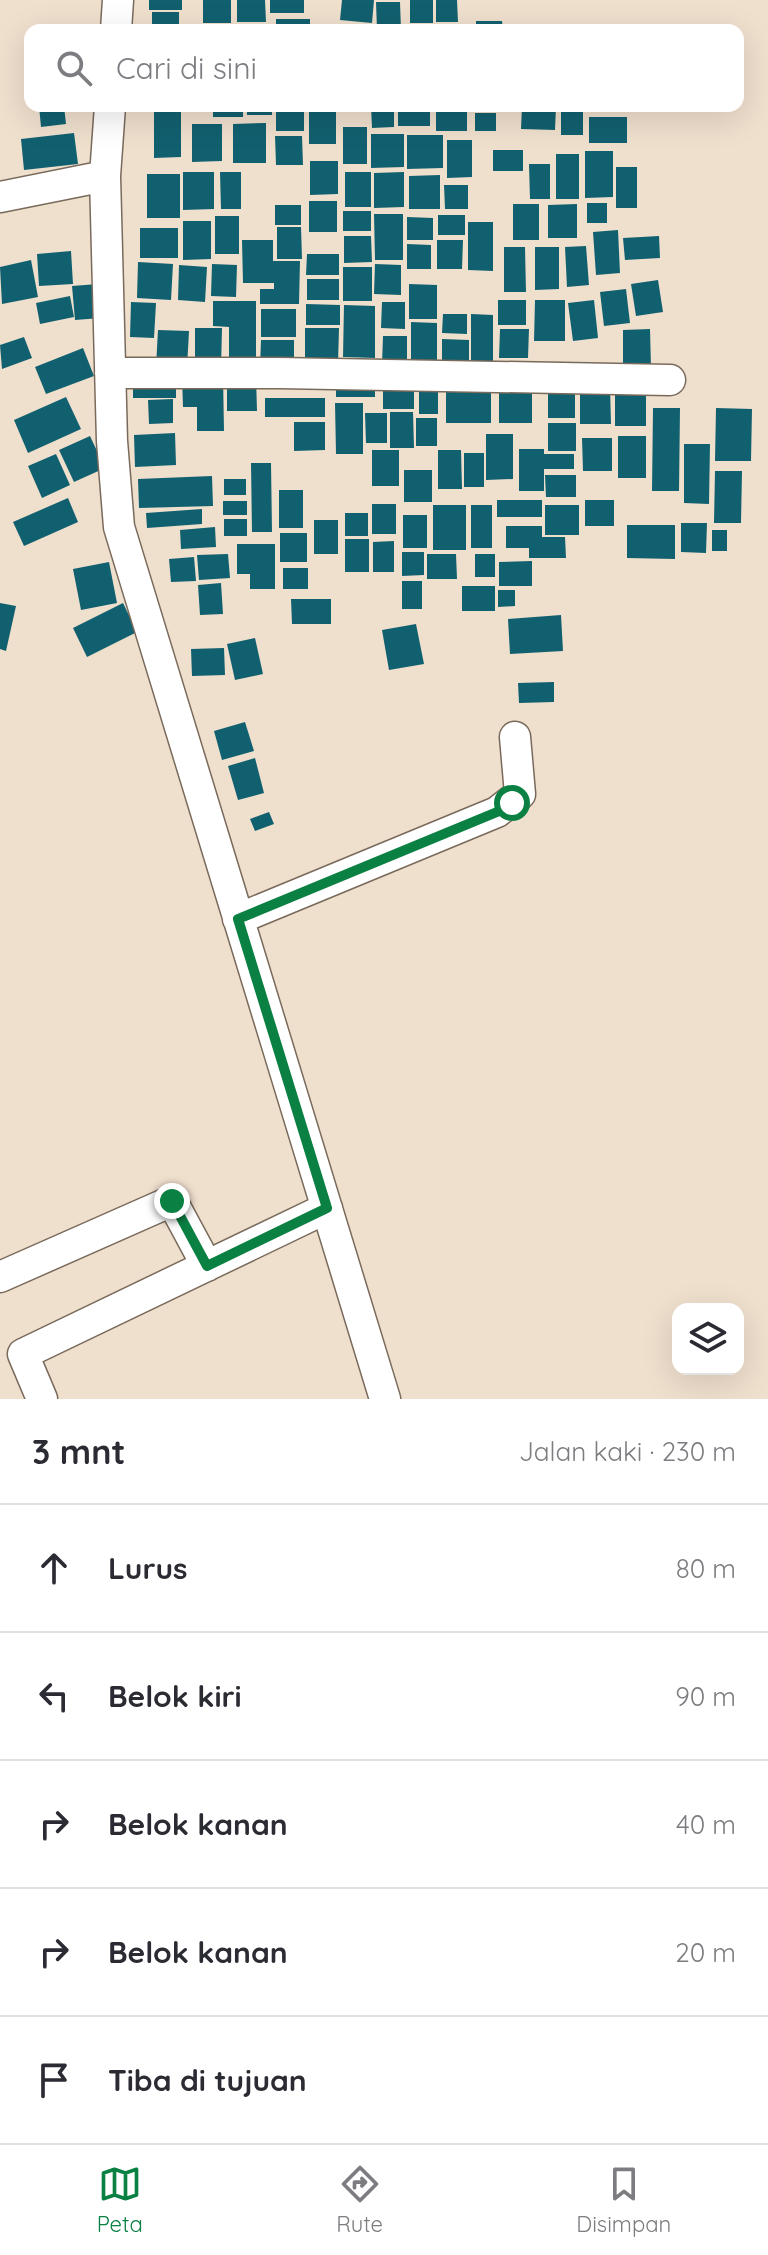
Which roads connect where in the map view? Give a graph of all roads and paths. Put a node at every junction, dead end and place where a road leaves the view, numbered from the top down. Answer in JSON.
{"nodes":[{"id":1,"x":118,"y":0,"type":"edge"},
{"id":2,"x":116,"y":24,"type":"edge"},
{"id":3,"x":110,"y":112,"type":"edge"},
{"id":4,"x":105,"y":176,"type":"junction"},
{"id":5,"x":0,"y":197,"type":"edge"},
{"id":6,"x":110,"y":373,"type":"junction"},
{"id":7,"x":670,"y":380,"type":"dead end"},
{"id":8,"x":515,"y":737,"type":"dead end"},
{"id":9,"x":238,"y":919,"type":"junction"},
{"id":10,"x":327,"y":1208,"type":"junction"},
{"id":11,"x":207,"y":1266,"type":"junction"},
{"id":12,"x":0,"y":1277,"type":"edge"},
{"id":13,"x":42,"y":1399,"type":"edge"},
{"id":14,"x":385,"y":1399,"type":"edge"}],
"edges":[{"from":1,"to":2,"type":"street"},
{"from":3,"to":4,"type":"street"},
{"from":4,"to":5,"type":"street"},
{"from":4,"to":6,"type":"street"},
{"from":6,"to":7,"type":"street"},
{"from":6,"to":9,"type":"street"},
{"from":8,"to":9,"type":"street"},
{"from":9,"to":10,"type":"street"},
{"from":10,"to":11,"type":"street"},
{"from":10,"to":14,"type":"street"},
{"from":11,"to":12,"type":"street"},
{"from":11,"to":13,"type":"street"}]}
